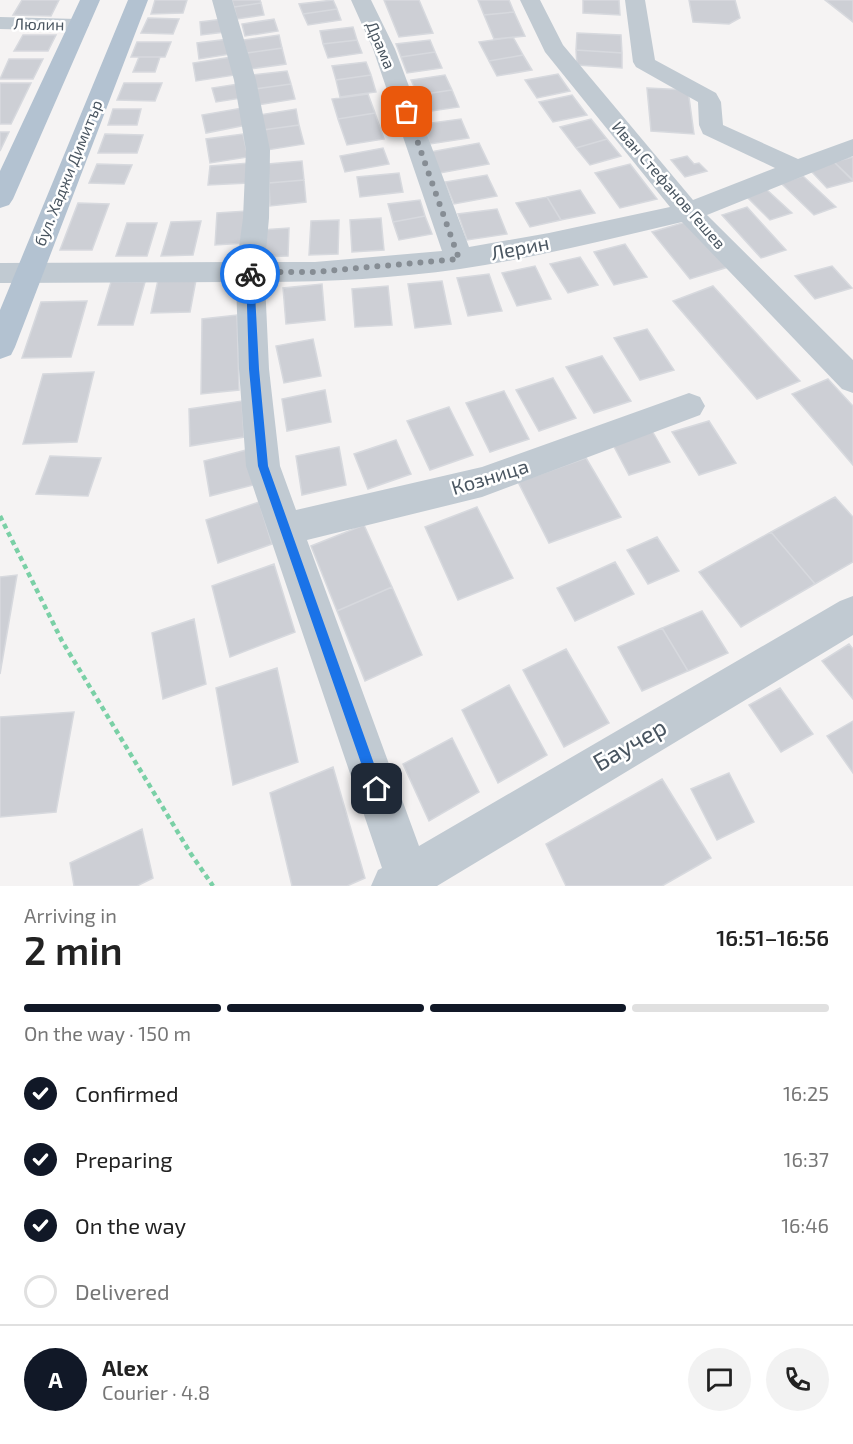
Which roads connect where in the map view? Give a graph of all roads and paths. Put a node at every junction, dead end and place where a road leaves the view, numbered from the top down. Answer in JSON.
{"nodes":[{"id":1,"x":90,"y":0,"type":"edge"},
{"id":2,"x":138,"y":0,"type":"edge"},
{"id":3,"x":222,"y":0,"type":"edge"},
{"id":4,"x":361,"y":0,"type":"edge"},
{"id":5,"x":530,"y":0,"type":"edge"},
{"id":6,"x":635,"y":0,"type":"edge"},
{"id":7,"x":0,"y":23,"type":"edge"},
{"id":8,"x":78,"y":25,"type":"junction"},
{"id":9,"x":853,"y":147,"type":"edge"},
{"id":10,"x":798,"y":169,"type":"junction"},
{"id":11,"x":0,"y":199,"type":"edge"},
{"id":12,"x":688,"y":212,"type":"junction"},
{"id":13,"x":459,"y":259,"type":"junction"},
{"id":14,"x":14,"y":272,"type":"edge"},
{"id":15,"x":250,"y":272,"type":"junction"},
{"id":16,"x":0,"y":347,"type":"edge"},
{"id":17,"x":853,"y":380,"type":"edge"},
{"id":18,"x":688,"y":406,"type":"dead end"},
{"id":19,"x":0,"y":516,"type":"edge"},
{"id":20,"x":285,"y":529,"type":"junction"},
{"id":21,"x":853,"y":614,"type":"edge"},
{"id":22,"x":404,"y":883,"type":"edge"},
{"id":23,"x":213,"y":886,"type":"edge"}],
"edges":[{"from":1,"to":8,"type":"main road"},
{"from":2,"to":14,"type":"main road","name":"бул. Хаджи Димитър"},
{"from":3,"to":15,"type":"street"},
{"from":4,"to":13,"type":"street","name":"Драма"},
{"from":5,"to":12,"type":"street","name":"Иван Стефанов Гешев"},
{"from":6,"to":10,"type":"street"},
{"from":7,"to":8,"type":"street","name":"Люлин"},
{"from":8,"to":11,"type":"main road"},
{"from":9,"to":10,"type":"street","name":"Лерин"},
{"from":10,"to":12,"type":"street","name":"Лерин"},
{"from":12,"to":13,"type":"street","name":"Лерин"},
{"from":12,"to":17,"type":"street","name":"Иван Стефанов Гешев"},
{"from":13,"to":15,"type":"street","name":"Лерин"},
{"from":14,"to":15,"type":"street","name":"Лерин"},
{"from":14,"to":16,"type":"main road","name":"бул. Хаджи Димитър"},
{"from":15,"to":20,"type":"street"},
{"from":18,"to":20,"type":"street","name":"Козница"},
{"from":19,"to":23,"type":"path"},
{"from":20,"to":22,"type":"street"},
{"from":21,"to":22,"type":"street","name":"Баучер"}]}
